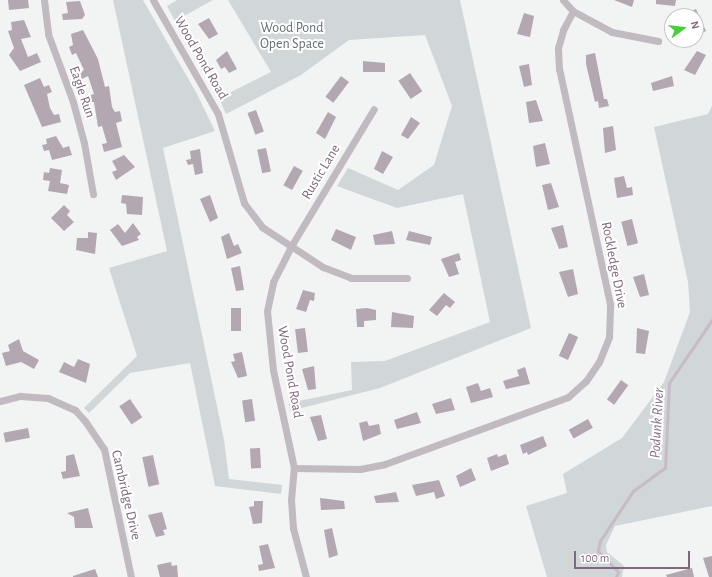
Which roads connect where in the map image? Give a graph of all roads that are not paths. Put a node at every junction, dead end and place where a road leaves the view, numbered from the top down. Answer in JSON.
{"nodes":[{"id":1,"x":44,"y":0,"type":"edge"},
{"id":2,"x":153,"y":0,"type":"edge"},
{"id":3,"x":563,"y":0,"type":"edge"},
{"id":4,"x":573,"y":12,"type":"junction"},
{"id":5,"x":658,"y":41,"type":"dead end"},
{"id":6,"x":374,"y":109,"type":"dead end"},
{"id":7,"x":92,"y":194,"type":"dead end"},
{"id":8,"x":290,"y":248,"type":"junction"},
{"id":9,"x":407,"y":278,"type":"dead end"},
{"id":10,"x":0,"y":401,"type":"edge"},
{"id":11,"x":294,"y":468,"type":"junction"},
{"id":12,"x":131,"y":577,"type":"edge"},
{"id":13,"x":306,"y":577,"type":"edge"}],
"edges":[{"from":1,"to":7,"type":"street","name":"Eagle Run"},
{"from":2,"to":8,"type":"street","name":"Wood Pond Road"},
{"from":3,"to":4,"type":"street"},
{"from":4,"to":5,"type":"street"},
{"from":4,"to":11,"type":"street","name":"Rockledge Drive"},
{"from":6,"to":8,"type":"street","name":"Rustic Lane"},
{"from":8,"to":9,"type":"street"},
{"from":8,"to":11,"type":"street","name":"Wood Pond Road"},
{"from":10,"to":12,"type":"street","name":"Cambridge Drive"},
{"from":11,"to":13,"type":"street","name":"Wood Pond Road"}]}
